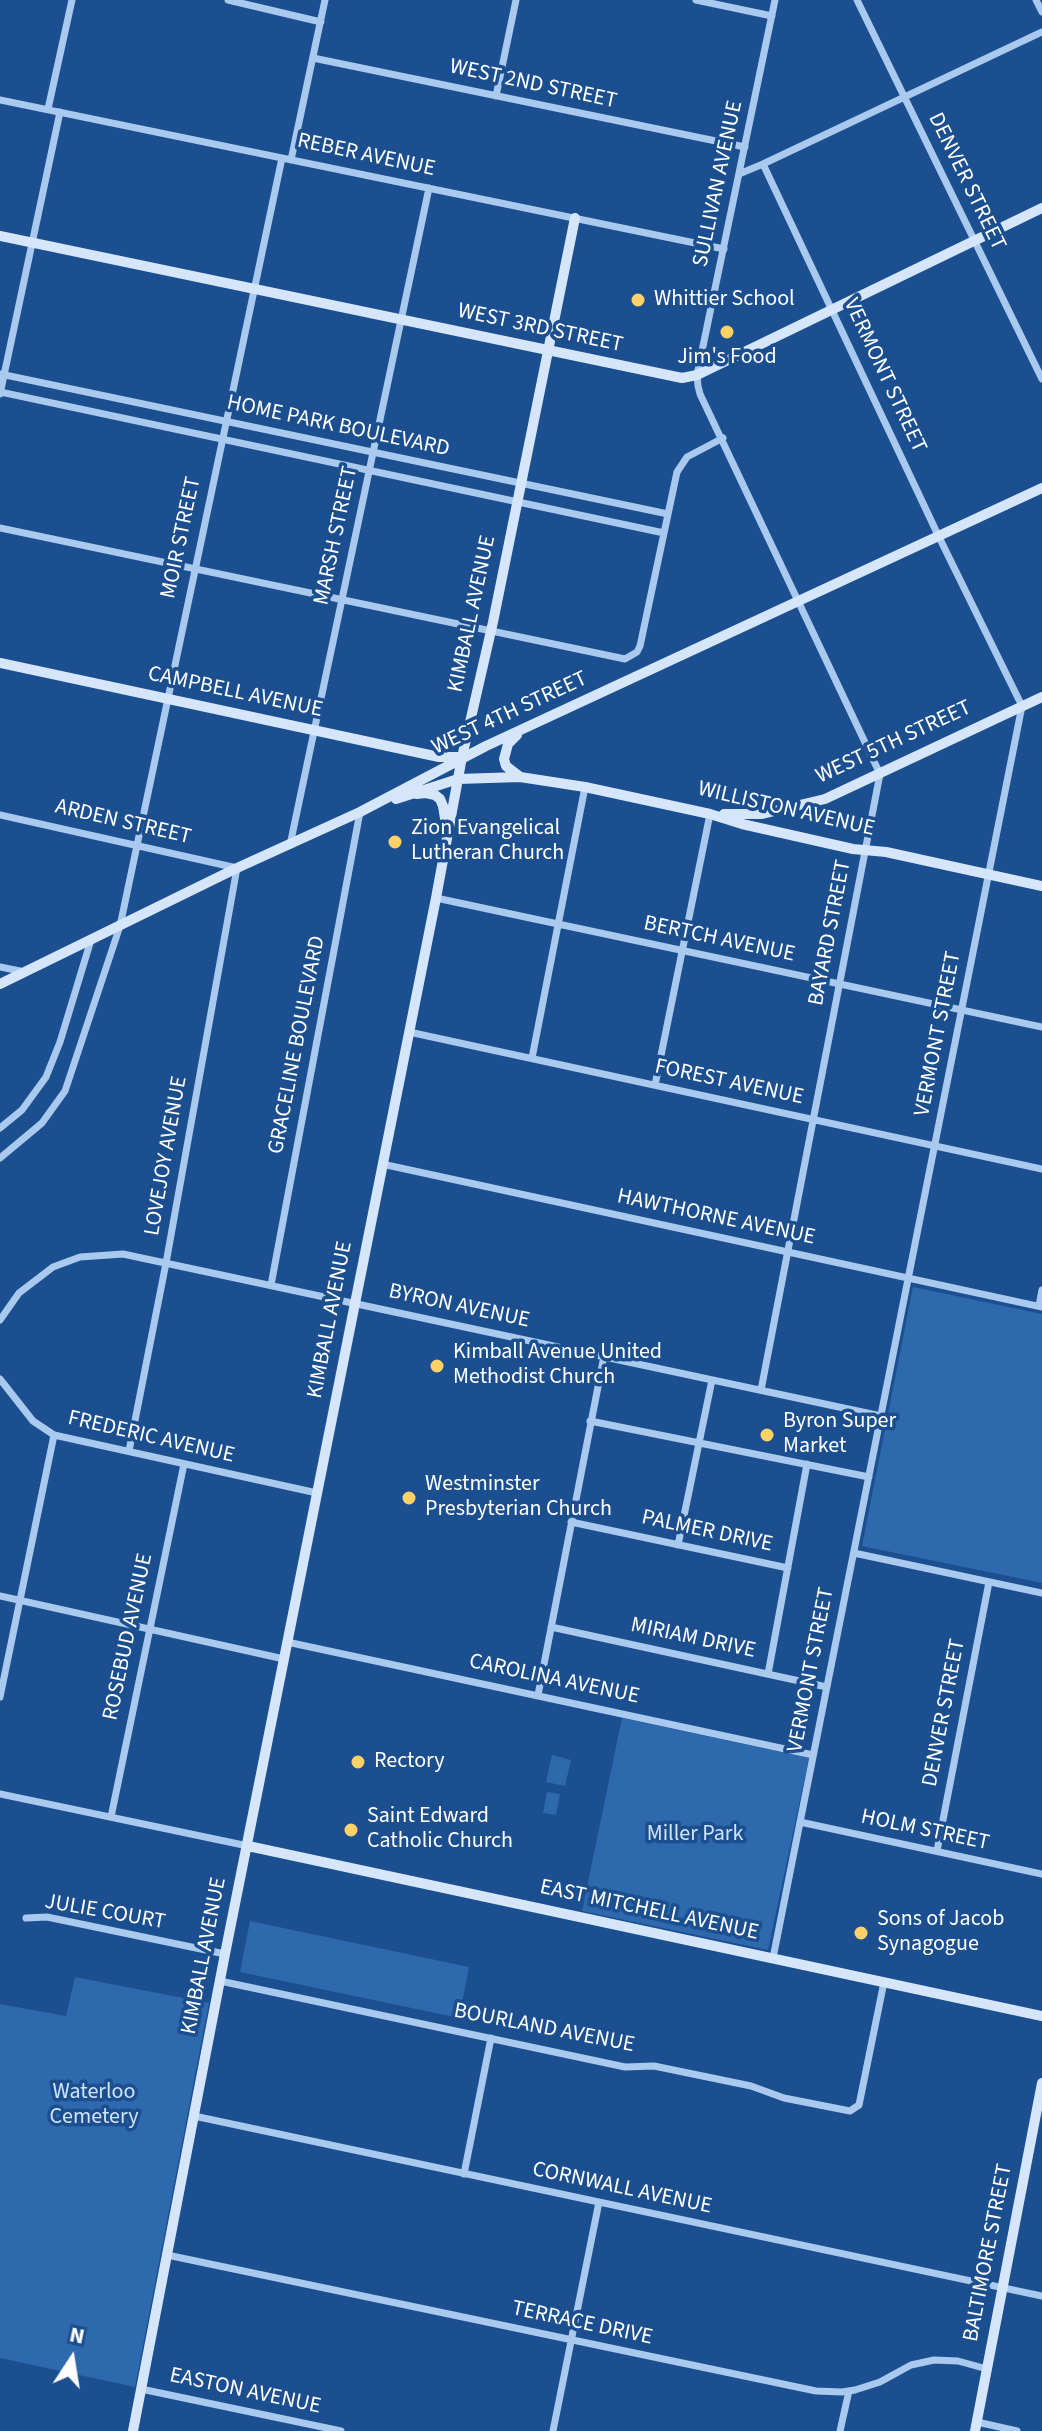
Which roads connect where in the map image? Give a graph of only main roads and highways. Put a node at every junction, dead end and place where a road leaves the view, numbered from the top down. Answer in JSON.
{"nodes":[{"id":1,"x":1042,"y":208,"type":"edge"},
{"id":2,"x":575,"y":218,"type":"road end"},
{"id":3,"x":0,"y":236,"type":"edge"},
{"id":4,"x":548,"y":350,"type":"junction"},
{"id":5,"x":1042,"y":488,"type":"edge"},
{"id":6,"x":0,"y":663,"type":"edge"},
{"id":7,"x":1042,"y":697,"type":"edge"},
{"id":8,"x":530,"y":726,"type":"junction"},
{"id":9,"x":462,"y":757,"type":"junction"},
{"id":10,"x":520,"y":777,"type":"junction"},
{"id":11,"x":458,"y":779,"type":"junction"},
{"id":12,"x":406,"y":795,"type":"junction"},
{"id":13,"x":360,"y":812,"type":"junction"},
{"id":14,"x":710,"y":814,"type":"junction"},
{"id":15,"x":447,"y":839,"type":"junction"},
{"id":16,"x":1042,"y":886,"type":"edge"},
{"id":17,"x":3,"y":981,"type":"edge"},
{"id":18,"x":248,"y":1846,"type":"junction"},
{"id":19,"x":1042,"y":2016,"type":"edge"},
{"id":20,"x":1042,"y":2083,"type":"edge"},
{"id":21,"x":1038,"y":2122,"type":"edge"},
{"id":22,"x":976,"y":2427,"type":"edge"},
{"id":23,"x":133,"y":2431,"type":"edge"}],
"edges":[{"from":1,"to":4,"type":"main road","name":"WEST 3RD STREET"},
{"from":2,"to":4,"type":"main road","name":"KIMBALL AVENUE"},
{"from":3,"to":4,"type":"main road","name":"WEST 3RD STREET"},
{"from":4,"to":9,"type":"main road","name":"KIMBALL AVENUE"},
{"from":5,"to":8,"type":"main road","name":"WEST 4TH STREET"},
{"from":6,"to":9,"type":"main road","name":"CAMPBELL AVENUE"},
{"from":7,"to":14,"type":"main road","name":"WEST 5TH STREET"},
{"from":8,"to":9,"type":"main road","name":"WEST 4TH STREET"},
{"from":8,"to":10,"type":"main road"},
{"from":9,"to":11,"type":"main road","name":"KIMBALL AVENUE"},
{"from":9,"to":13,"type":"main road","name":"WEST 4TH STREET"},
{"from":10,"to":11,"type":"main road","name":"WILLISTON AVENUE"},
{"from":10,"to":14,"type":"main road","name":"WILLISTON AVENUE"},
{"from":11,"to":12,"type":"main road","name":"WILLISTON AVENUE"},
{"from":11,"to":15,"type":"main road","name":"KIMBALL AVENUE"},
{"from":12,"to":13,"type":"main road","name":"WILLISTON AVENUE"},
{"from":12,"to":15,"type":"main road"},
{"from":13,"to":17,"type":"main road","name":"WEST 4TH STREET"},
{"from":14,"to":16,"type":"main road","name":"WILLISTON AVENUE"},
{"from":15,"to":18,"type":"main road","name":"KIMBALL AVENUE"},
{"from":18,"to":19,"type":"main road","name":"EAST MITCHELL AVENUE"},
{"from":18,"to":23,"type":"main road","name":"KIMBALL AVENUE"},
{"from":20,"to":21,"type":"main road","name":"BALTIMORE STREET"},
{"from":21,"to":22,"type":"main road","name":"BALTIMORE STREET"}]}
